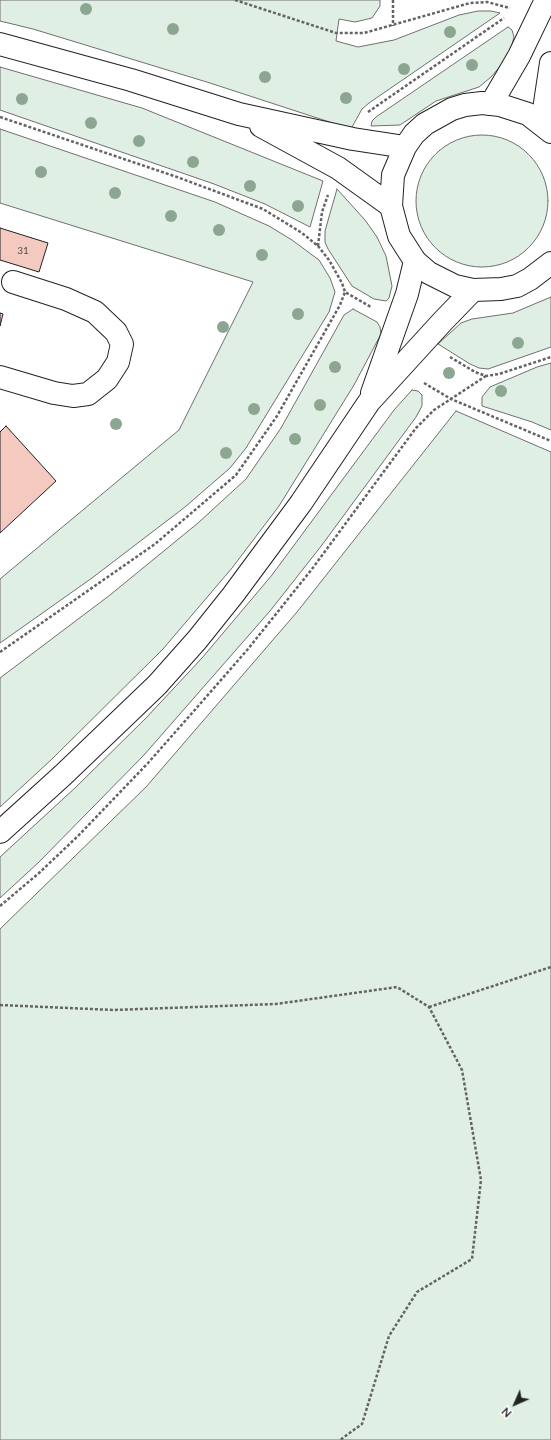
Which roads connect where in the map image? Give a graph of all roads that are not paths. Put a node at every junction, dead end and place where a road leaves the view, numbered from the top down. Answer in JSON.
{"nodes":[{"id":1,"x":546,"y":0,"type":"edge"},
{"id":2,"x":0,"y":44,"type":"edge"},
{"id":3,"x":551,"y":63,"type":"edge"},
{"id":4,"x":491,"y":104,"type":"junction"},
{"id":5,"x":239,"y":114,"type":"junction"},
{"id":6,"x":546,"y":127,"type":"edge"},
{"id":7,"x":404,"y":147,"type":"junction"},
{"id":8,"x":391,"y":206,"type":"junction"},
{"id":9,"x":415,"y":260,"type":"junction"},
{"id":10,"x":551,"y":263,"type":"edge"},
{"id":11,"x":13,"y":282,"type":"dead end"},
{"id":12,"x":473,"y":290,"type":"junction"},
{"id":13,"x":0,"y":377,"type":"edge"},
{"id":14,"x":369,"y":402,"type":"junction"},
{"id":15,"x":0,"y":832,"type":"edge"}],
"edges":[{"from":1,"to":4,"type":"street"},
{"from":2,"to":5,"type":"street"},
{"from":3,"to":6,"type":"street"},
{"from":4,"to":6,"type":"street"},
{"from":4,"to":7,"type":"street"},
{"from":5,"to":7,"type":"street"},
{"from":5,"to":8,"type":"street"},
{"from":7,"to":8,"type":"street"},
{"from":8,"to":9,"type":"street"},
{"from":9,"to":12,"type":"street"},
{"from":9,"to":14,"type":"street"},
{"from":10,"to":12,"type":"street"},
{"from":11,"to":13,"type":"street"},
{"from":12,"to":14,"type":"street"},
{"from":14,"to":15,"type":"street"}]}
